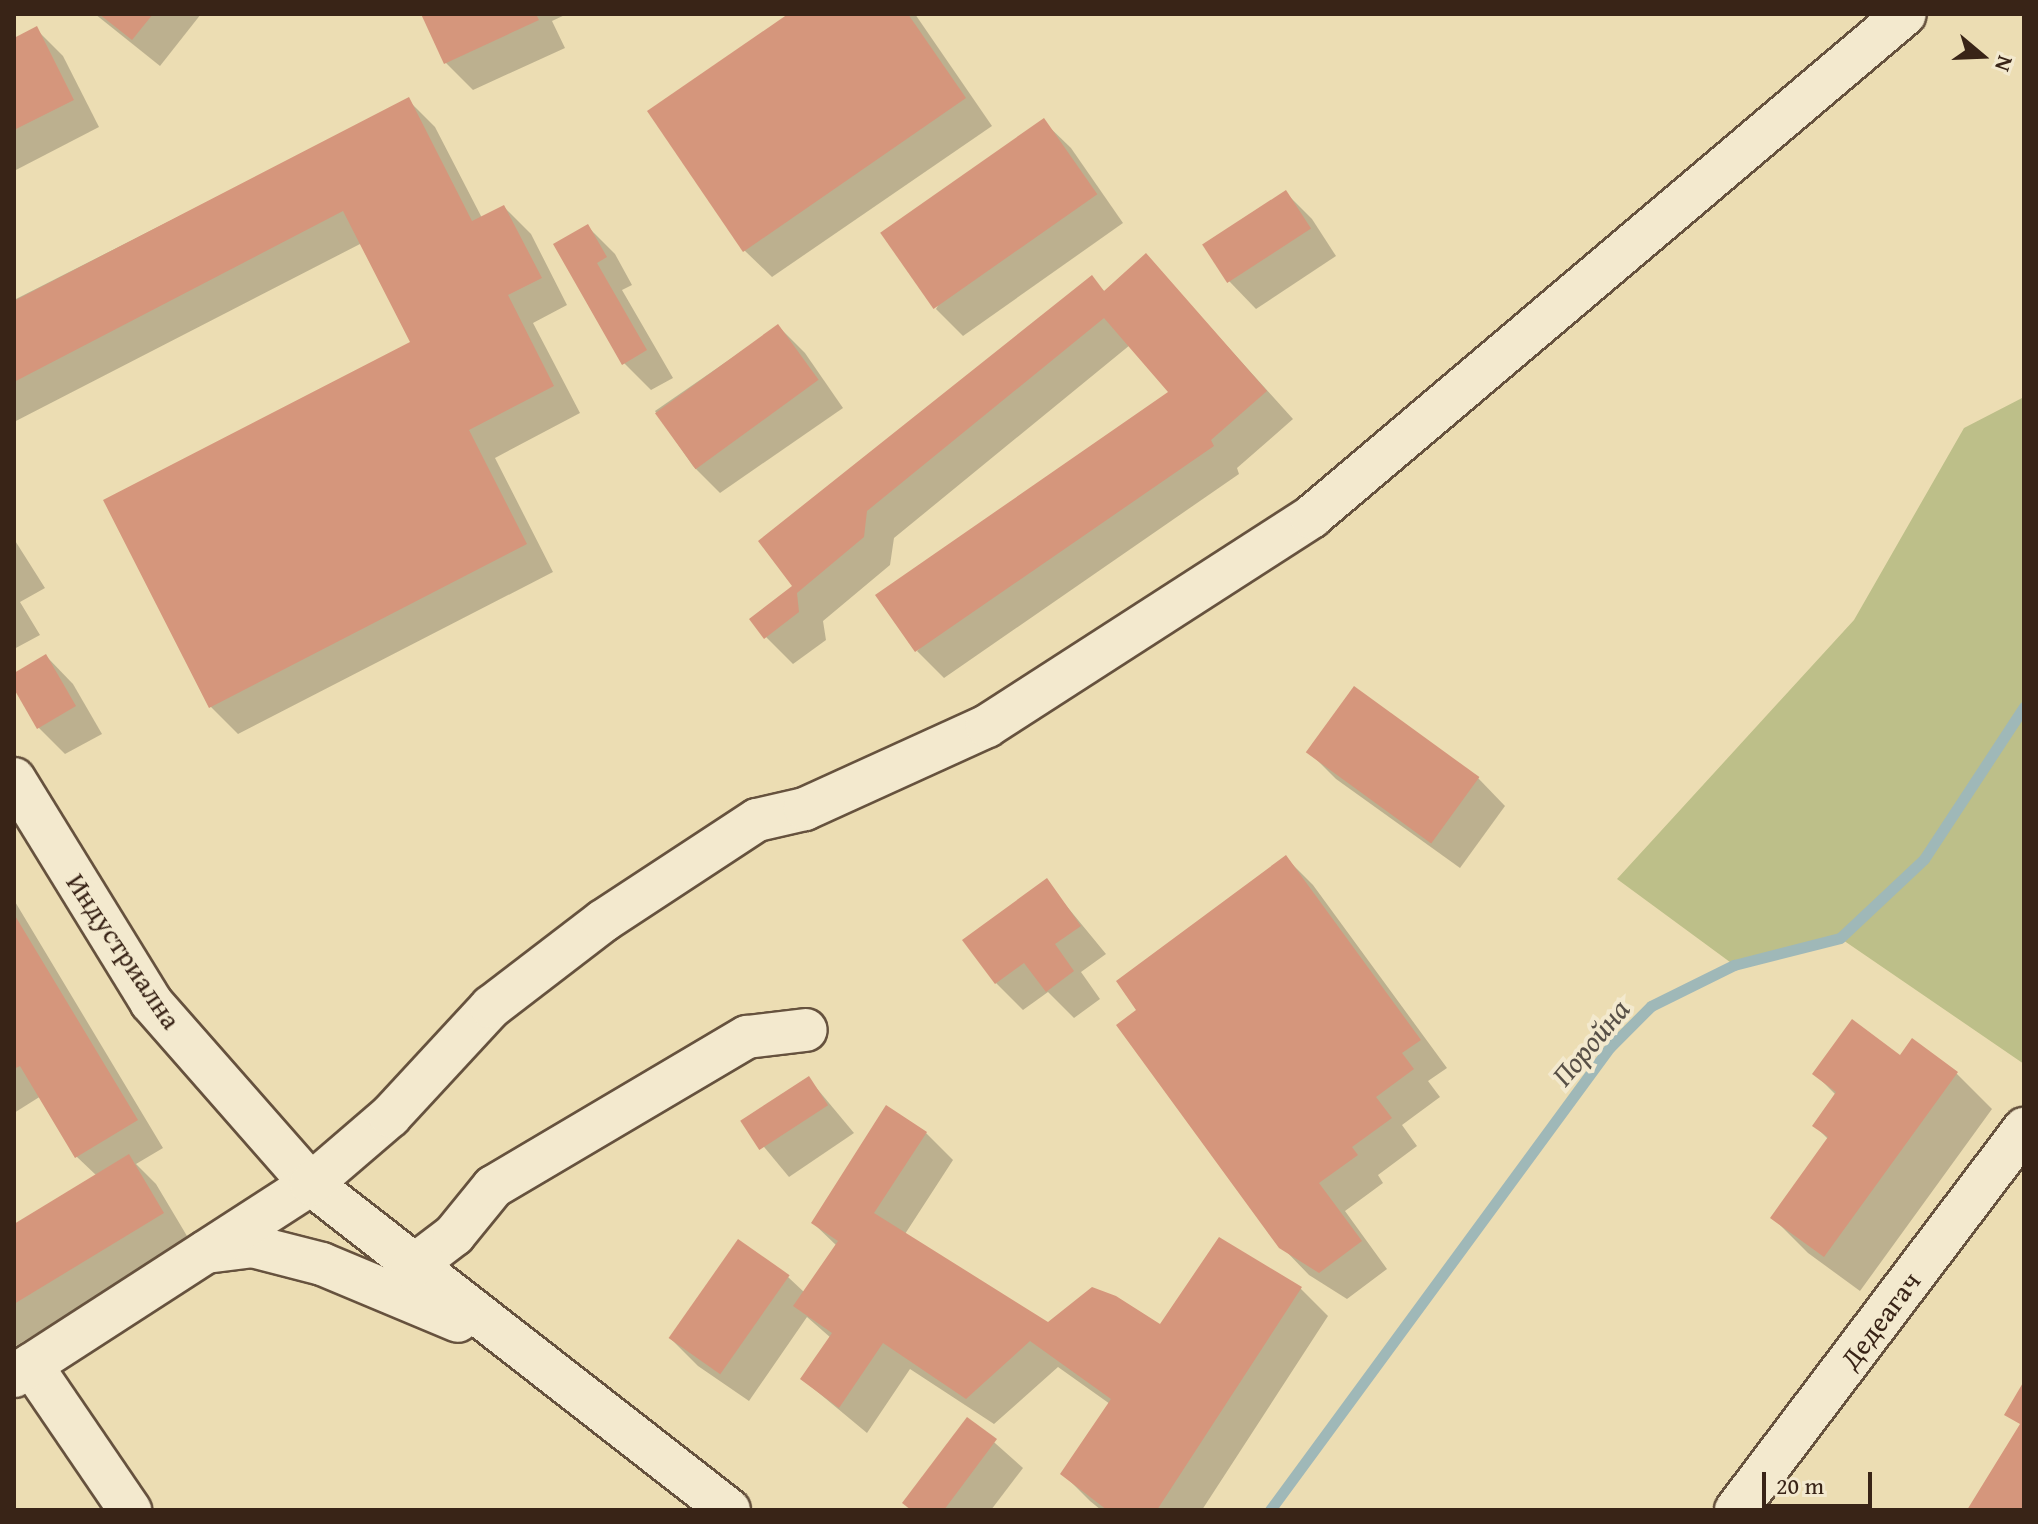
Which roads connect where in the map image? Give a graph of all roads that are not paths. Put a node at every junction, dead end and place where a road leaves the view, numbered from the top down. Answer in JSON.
{"nodes":[{"id":1,"x":1905,"y":14,"type":"edge"},
{"id":2,"x":14,"y":779,"type":"edge"},
{"id":3,"x":806,"y":1030,"type":"dead end"},
{"id":4,"x":2024,"y":1129,"type":"edge"},
{"id":5,"x":311,"y":1184,"type":"junction"},
{"id":6,"x":205,"y":1253,"type":"junction"},
{"id":7,"x":412,"y":1267,"type":"junction"},
{"id":8,"x":511,"y":1343,"type":"junction"},
{"id":9,"x":22,"y":1370,"type":"edge"},
{"id":10,"x":1781,"y":1451,"type":"junction"},
{"id":11,"x":130,"y":1510,"type":"edge"},
{"id":12,"x":729,"y":1510,"type":"edge"},
{"id":13,"x":1736,"y":1510,"type":"edge"},
{"id":14,"x":1759,"y":1510,"type":"edge"}],
"edges":[{"from":1,"to":5,"type":"street"},
{"from":2,"to":5,"type":"street","name":"Индустриална"},
{"from":3,"to":7,"type":"street"},
{"from":4,"to":10,"type":"street","name":"Дедеагач"},
{"from":5,"to":6,"type":"street"},
{"from":5,"to":7,"type":"street","name":"Индустриална"},
{"from":6,"to":8,"type":"street"},
{"from":6,"to":9,"type":"street"},
{"from":7,"to":8,"type":"street","name":"Индустриална"},
{"from":8,"to":12,"type":"street"},
{"from":9,"to":11,"type":"street"},
{"from":10,"to":13,"type":"street","name":"Дедеагач"},
{"from":10,"to":14,"type":"street"}]}
